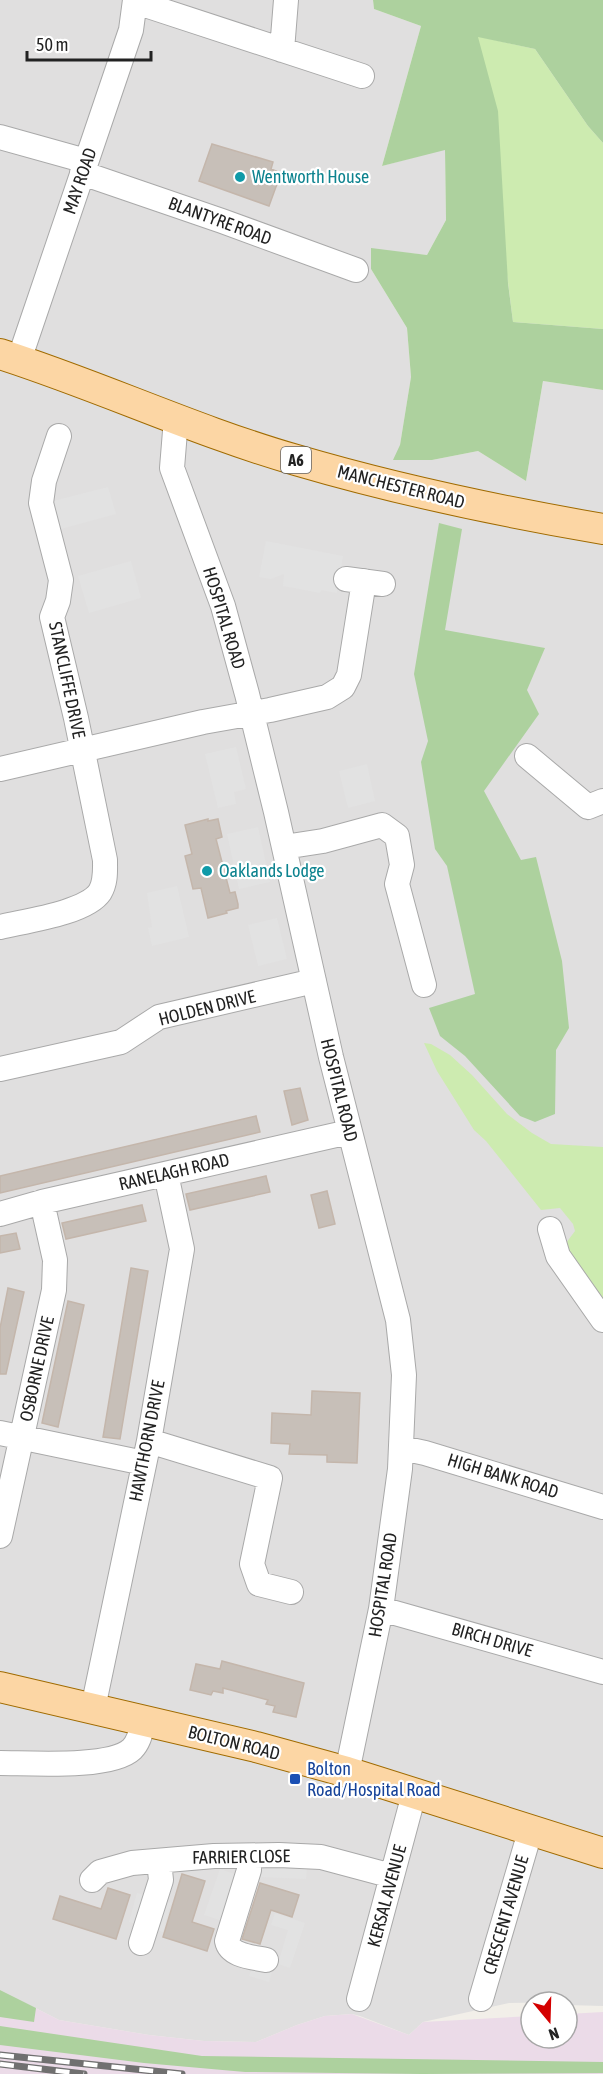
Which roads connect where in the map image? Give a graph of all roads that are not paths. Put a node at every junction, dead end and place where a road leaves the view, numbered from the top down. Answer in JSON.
{"nodes":[{"id":1,"x":286,"y":0,"type":"edge"},
{"id":2,"x":136,"y":1,"type":"edge"},
{"id":3,"x":282,"y":50,"type":"junction"},
{"id":4,"x":362,"y":76,"type":"dead end"},
{"id":5,"x":0,"y":137,"type":"edge"},
{"id":6,"x":84,"y":167,"type":"junction"},
{"id":7,"x":356,"y":270,"type":"dead end"},
{"id":8,"x":9,"y":357,"type":"edge"},
{"id":9,"x":176,"y":419,"type":"junction"},
{"id":10,"x":59,"y":436,"type":"dead end"},
{"id":11,"x":603,"y":530,"type":"edge"},
{"id":12,"x":364,"y":581,"type":"dead end"},
{"id":13,"x":251,"y":713,"type":"junction"},
{"id":14,"x":82,"y":750,"type":"junction"},
{"id":15,"x":527,"y":756,"type":"dead end"},
{"id":16,"x":0,"y":769,"type":"edge"},
{"id":17,"x":603,"y":801,"type":"edge"},
{"id":18,"x":284,"y":847,"type":"junction"},
{"id":19,"x":0,"y":927,"type":"edge"},
{"id":20,"x":314,"y":981,"type":"junction"},
{"id":21,"x":424,"y":985,"type":"dead end"},
{"id":22,"x":0,"y":1070,"type":"edge"},
{"id":23,"x":349,"y":1132,"type":"junction"},
{"id":24,"x":166,"y":1173,"type":"junction"},
{"id":25,"x":42,"y":1202,"type":"junction"},
{"id":26,"x":0,"y":1214,"type":"edge"},
{"id":27,"x":550,"y":1229,"type":"dead end"},
{"id":28,"x":603,"y":1320,"type":"edge"},
{"id":29,"x":11,"y":1435,"type":"edge"},
{"id":30,"x":402,"y":1448,"type":"junction"},
{"id":31,"x":146,"y":1452,"type":"junction"},
{"id":32,"x":603,"y":1507,"type":"edge"},
{"id":33,"x":0,"y":1536,"type":"edge"},
{"id":34,"x":291,"y":1592,"type":"dead end"},
{"id":35,"x":381,"y":1609,"type":"junction"},
{"id":36,"x":603,"y":1672,"type":"edge"},
{"id":37,"x":0,"y":1687,"type":"edge"},
{"id":38,"x":93,"y":1708,"type":"junction"},
{"id":39,"x":144,"y":1720,"type":"junction"},
{"id":40,"x":0,"y":1763,"type":"edge"},
{"id":41,"x":347,"y":1772,"type":"junction"},
{"id":42,"x":414,"y":1794,"type":"junction"},
{"id":43,"x":530,"y":1832,"type":"junction"},
{"id":44,"x":603,"y":1853,"type":"edge"},
{"id":45,"x":249,"y":1856,"type":"junction"},
{"id":46,"x":159,"y":1861,"type":"junction"},
{"id":47,"x":392,"y":1876,"type":"junction"},
{"id":48,"x":92,"y":1880,"type":"dead end"},
{"id":49,"x":141,"y":1942,"type":"dead end"},
{"id":50,"x":266,"y":1960,"type":"dead end"},
{"id":51,"x":359,"y":1999,"type":"dead end"},
{"id":52,"x":481,"y":1999,"type":"dead end"}],
"edges":[{"from":1,"to":3,"type":"street"},
{"from":2,"to":3,"type":"street"},
{"from":2,"to":6,"type":"street","name":"MAY ROAD"},
{"from":3,"to":4,"type":"street"},
{"from":5,"to":6,"type":"street","name":"BLANTYRE ROAD"},
{"from":6,"to":7,"type":"street","name":"BLANTYRE ROAD"},
{"from":6,"to":8,"type":"street","name":"MAY ROAD"},
{"from":8,"to":9,"type":"main road","name":"MANCHESTER ROAD","number":"A6"},
{"from":9,"to":11,"type":"main road","name":"MANCHESTER ROAD","number":"A6"},
{"from":9,"to":13,"type":"street","name":"HOSPITAL ROAD"},
{"from":10,"to":14,"type":"street","name":"STANCLIFFE DRIVE"},
{"from":12,"to":13,"type":"street"},
{"from":13,"to":14,"type":"street"},
{"from":13,"to":18,"type":"street","name":"HOSPITAL ROAD"},
{"from":14,"to":16,"type":"street"},
{"from":14,"to":19,"type":"street","name":"STANCLIFFE DRIVE"},
{"from":15,"to":17,"type":"street"},
{"from":18,"to":20,"type":"street","name":"HOSPITAL ROAD"},
{"from":18,"to":21,"type":"street"},
{"from":20,"to":22,"type":"street","name":"HOLDEN DRIVE"},
{"from":20,"to":23,"type":"street","name":"HOSPITAL ROAD"},
{"from":23,"to":24,"type":"street","name":"RANELAGH ROAD"},
{"from":23,"to":30,"type":"street","name":"HOSPITAL ROAD"},
{"from":24,"to":25,"type":"street","name":"RANELAGH ROAD"},
{"from":24,"to":31,"type":"street","name":"HAWTHORN DRIVE"},
{"from":25,"to":26,"type":"street","name":"RANELAGH ROAD"},
{"from":25,"to":29,"type":"street","name":"OSBORNE DRIVE"},
{"from":27,"to":28,"type":"street"},
{"from":29,"to":31,"type":"street"},
{"from":29,"to":33,"type":"street","name":"OSBORNE DRIVE"},
{"from":30,"to":32,"type":"street","name":"HIGH BANK ROAD"},
{"from":30,"to":35,"type":"street","name":"HOSPITAL ROAD"},
{"from":31,"to":34,"type":"street"},
{"from":31,"to":38,"type":"street","name":"HAWTHORN DRIVE"},
{"from":35,"to":36,"type":"street","name":"BIRCH DRIVE"},
{"from":35,"to":41,"type":"street","name":"HOSPITAL ROAD"},
{"from":37,"to":38,"type":"main road","name":"BOLTON ROAD"},
{"from":38,"to":39,"type":"main road","name":"BOLTON ROAD"},
{"from":39,"to":40,"type":"street"},
{"from":39,"to":41,"type":"main road","name":"BOLTON ROAD"},
{"from":41,"to":42,"type":"main road","name":"BOLTON ROAD"},
{"from":42,"to":43,"type":"main road","name":"BOLTON ROAD"},
{"from":42,"to":47,"type":"street","name":"KERSAL AVENUE"},
{"from":43,"to":44,"type":"main road","name":"BOLTON ROAD"},
{"from":43,"to":52,"type":"street","name":"CRESCENT AVENUE"},
{"from":45,"to":46,"type":"street","name":"FARRIER CLOSE"},
{"from":45,"to":47,"type":"street","name":"FARRIER CLOSE"},
{"from":45,"to":50,"type":"street"},
{"from":46,"to":48,"type":"street","name":"FARRIER CLOSE"},
{"from":46,"to":49,"type":"street"},
{"from":47,"to":51,"type":"street","name":"KERSAL AVENUE"}]}
